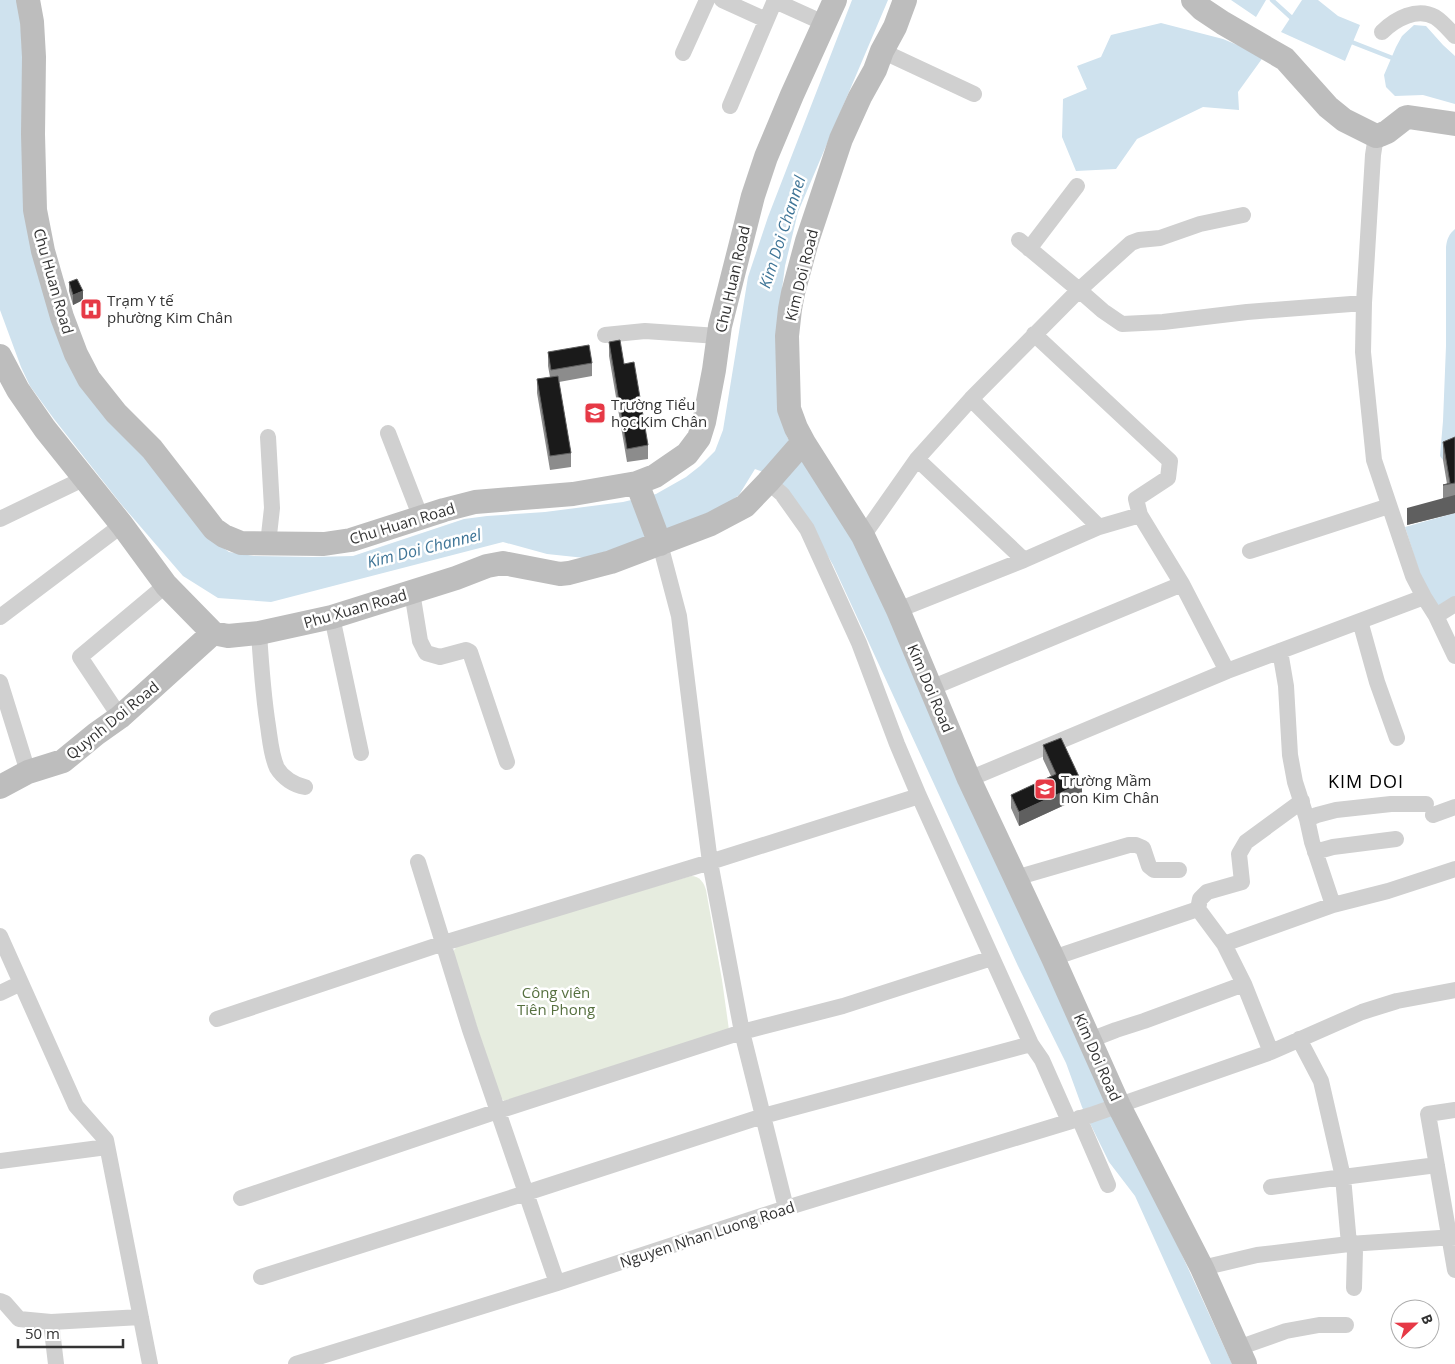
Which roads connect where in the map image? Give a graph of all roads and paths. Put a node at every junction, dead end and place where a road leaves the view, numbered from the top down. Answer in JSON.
{"nodes":[{"id":1,"x":28,"y":0,"type":"edge"},
{"id":2,"x":707,"y":0,"type":"edge"},
{"id":3,"x":722,"y":0,"type":"edge"},
{"id":4,"x":835,"y":0,"type":"edge"},
{"id":5,"x":904,"y":0,"type":"edge"},
{"id":6,"x":1193,"y":0,"type":"edge"},
{"id":7,"x":775,"y":1,"type":"edge"},
{"id":8,"x":766,"y":20,"type":"junction"},
{"id":9,"x":826,"y":24,"type":"junction"},
{"id":10,"x":1382,"y":32,"type":"dead end"},
{"id":11,"x":1455,"y":36,"type":"edge"},
{"id":12,"x":882,"y":51,"type":"junction"},
{"id":13,"x":683,"y":53,"type":"dead end"},
{"id":14,"x":974,"y":94,"type":"dead end"},
{"id":15,"x":730,"y":106,"type":"dead end"},
{"id":16,"x":1455,"y":124,"type":"edge"},
{"id":17,"x":1376,"y":136,"type":"junction"},
{"id":18,"x":1077,"y":186,"type":"dead end"},
{"id":19,"x":1243,"y":215,"type":"dead end"},
{"id":20,"x":1079,"y":290,"type":"junction"},
{"id":21,"x":1364,"y":303,"type":"junction"},
{"id":22,"x":1034,"y":334,"type":"junction"},
{"id":23,"x":606,"y":335,"type":"dead end"},
{"id":24,"x":718,"y":336,"type":"junction"},
{"id":25,"x":0,"y":356,"type":"edge"},
{"id":26,"x":971,"y":399,"type":"junction"},
{"id":27,"x":388,"y":433,"type":"dead end"},
{"id":28,"x":268,"y":437,"type":"dead end"},
{"id":29,"x":801,"y":446,"type":"junction"},
{"id":30,"x":917,"y":460,"type":"junction"},
{"id":31,"x":84,"y":479,"type":"junction"},
{"id":32,"x":768,"y":482,"type":"junction"},
{"id":33,"x":638,"y":483,"type":"junction"},
{"id":34,"x":1389,"y":506,"type":"junction"},
{"id":35,"x":1140,"y":515,"type":"junction"},
{"id":36,"x":421,"y":518,"type":"junction"},
{"id":37,"x":0,"y":519,"type":"edge"},
{"id":38,"x":122,"y":525,"type":"junction"},
{"id":39,"x":1099,"y":527,"type":"junction"},
{"id":40,"x":863,"y":536,"type":"junction"},
{"id":41,"x":268,"y":544,"type":"junction"},
{"id":42,"x":660,"y":544,"type":"junction"},
{"id":43,"x":1250,"y":551,"type":"dead end"},
{"id":44,"x":1024,"y":560,"type":"junction"},
{"id":45,"x":1182,"y":584,"type":"junction"},
{"id":46,"x":166,"y":585,"type":"junction"},
{"id":47,"x":412,"y":592,"type":"junction"},
{"id":48,"x":1424,"y":597,"type":"junction"},
{"id":49,"x":1455,"y":604,"type":"edge"},
{"id":50,"x":898,"y":610,"type":"junction"},
{"id":51,"x":1436,"y":616,"type":"junction"},
{"id":52,"x":0,"y":617,"type":"edge"},
{"id":53,"x":332,"y":617,"type":"junction"},
{"id":54,"x":1360,"y":621,"type":"junction"},
{"id":55,"x":259,"y":633,"type":"junction"},
{"id":56,"x":213,"y":634,"type":"junction"},
{"id":57,"x":1280,"y":651,"type":"junction"},
{"id":58,"x":1455,"y":656,"type":"edge"},
{"id":59,"x":1227,"y":671,"type":"junction"},
{"id":60,"x":0,"y":682,"type":"edge"},
{"id":61,"x":931,"y":688,"type":"junction"},
{"id":62,"x":120,"y":717,"type":"junction"},
{"id":63,"x":1397,"y":738,"type":"dead end"},
{"id":64,"x":361,"y":753,"type":"dead end"},
{"id":65,"x":507,"y":762,"type":"dead end"},
{"id":66,"x":28,"y":772,"type":"junction"},
{"id":67,"x":969,"y":779,"type":"junction"},
{"id":68,"x":0,"y":787,"type":"edge"},
{"id":69,"x":305,"y":787,"type":"dead end"},
{"id":70,"x":919,"y":796,"type":"junction"},
{"id":71,"x":1302,"y":801,"type":"junction"},
{"id":72,"x":1455,"y":807,"type":"edge"},
{"id":73,"x":1307,"y":819,"type":"junction"},
{"id":74,"x":1396,"y":839,"type":"dead end"},
{"id":75,"x":1315,"y":852,"type":"junction"},
{"id":76,"x":418,"y":862,"type":"dead end"},
{"id":77,"x":710,"y":862,"type":"junction"},
{"id":78,"x":1455,"y":869,"type":"edge"},
{"id":79,"x":1179,"y":870,"type":"dead end"},
{"id":80,"x":1015,"y":878,"type":"junction"},
{"id":81,"x":1333,"y":905,"type":"junction"},
{"id":82,"x":1198,"y":908,"type":"junction"},
{"id":83,"x":0,"y":936,"type":"edge"},
{"id":84,"x":444,"y":943,"type":"junction"},
{"id":85,"x":1224,"y":944,"type":"junction"},
{"id":86,"x":992,"y":958,"type":"junction"},
{"id":87,"x":1053,"y":958,"type":"junction"},
{"id":88,"x":21,"y":983,"type":"junction"},
{"id":89,"x":1244,"y":984,"type":"junction"},
{"id":90,"x":1455,"y":990,"type":"edge"},
{"id":91,"x":0,"y":993,"type":"edge"},
{"id":92,"x":217,"y":1019,"type":"dead end"},
{"id":93,"x":742,"y":1032,"type":"junction"},
{"id":94,"x":1299,"y":1039,"type":"junction"},
{"id":95,"x":1090,"y":1040,"type":"junction"},
{"id":96,"x":1031,"y":1044,"type":"junction"},
{"id":97,"x":1271,"y":1052,"type":"junction"},
{"id":98,"x":1114,"y":1107,"type":"junction"},
{"id":99,"x":498,"y":1110,"type":"junction"},
{"id":100,"x":1455,"y":1110,"type":"edge"},
{"id":101,"x":762,"y":1116,"type":"junction"},
{"id":102,"x":1080,"y":1118,"type":"junction"},
{"id":103,"x":107,"y":1147,"type":"junction"},
{"id":104,"x":0,"y":1161,"type":"edge"},
{"id":105,"x":1437,"y":1165,"type":"junction"},
{"id":106,"x":1343,"y":1177,"type":"junction"},
{"id":107,"x":1108,"y":1185,"type":"dead end"},
{"id":108,"x":1271,"y":1187,"type":"dead end"},
{"id":109,"x":526,"y":1193,"type":"junction"},
{"id":110,"x":241,"y":1198,"type":"dead end"},
{"id":111,"x":786,"y":1208,"type":"junction"},
{"id":112,"x":1452,"y":1238,"type":"edge"},
{"id":113,"x":1349,"y":1244,"type":"junction"},
{"id":114,"x":1202,"y":1268,"type":"junction"},
{"id":115,"x":1455,"y":1270,"type":"edge"},
{"id":116,"x":261,"y":1277,"type":"dead end"},
{"id":117,"x":557,"y":1283,"type":"junction"},
{"id":118,"x":1354,"y":1288,"type":"dead end"},
{"id":119,"x":0,"y":1301,"type":"edge"},
{"id":120,"x":141,"y":1317,"type":"junction"},
{"id":121,"x":51,"y":1322,"type":"junction"},
{"id":122,"x":1346,"y":1325,"type":"dead end"},
{"id":123,"x":1242,"y":1356,"type":"edge"},
{"id":124,"x":56,"y":1364,"type":"edge"},
{"id":125,"x":150,"y":1364,"type":"edge"},
{"id":126,"x":296,"y":1364,"type":"edge"}],
"edges":[{"from":1,"to":41,"type":"street","name":"Chu Huan Road"},
{"from":2,"to":13,"type":"street"},
{"from":3,"to":8,"type":"street"},
{"from":4,"to":9,"type":"street","name":"Chu Huan Road"},
{"from":5,"to":12,"type":"street","name":"Kim Doi Road"},
{"from":6,"to":17,"type":"street"},
{"from":7,"to":8,"type":"street"},
{"from":7,"to":9,"type":"street"},
{"from":8,"to":15,"type":"street"},
{"from":9,"to":24,"type":"street","name":"Chu Huan Road"},
{"from":10,"to":11,"type":"street"},
{"from":12,"to":14,"type":"street"},
{"from":12,"to":29,"type":"street","name":"Kim Doi Road"},
{"from":16,"to":17,"type":"street"},
{"from":17,"to":21,"type":"street"},
{"from":18,"to":20,"type":"street"},
{"from":19,"to":20,"type":"street"},
{"from":20,"to":21,"type":"street"},
{"from":20,"to":22,"type":"street"},
{"from":21,"to":34,"type":"street"},
{"from":22,"to":26,"type":"street"},
{"from":22,"to":35,"type":"street"},
{"from":23,"to":24,"type":"street"},
{"from":24,"to":33,"type":"street","name":"Chu Huan Road"},
{"from":25,"to":31,"type":"street"},
{"from":26,"to":30,"type":"street"},
{"from":26,"to":39,"type":"street"},
{"from":27,"to":36,"type":"street"},
{"from":28,"to":41,"type":"street"},
{"from":29,"to":32,"type":"street","name":"Phu Xuan Road"},
{"from":29,"to":40,"type":"street","name":"Kim Doi Road"},
{"from":30,"to":40,"type":"street"},
{"from":30,"to":44,"type":"street"},
{"from":31,"to":37,"type":"street"},
{"from":31,"to":38,"type":"street"},
{"from":32,"to":42,"type":"street","name":"Phu Xuan Road"},
{"from":32,"to":70,"type":"street"},
{"from":33,"to":36,"type":"street","name":"Chu Huan Road"},
{"from":33,"to":42,"type":"street"},
{"from":34,"to":43,"type":"street"},
{"from":34,"to":48,"type":"street"},
{"from":35,"to":39,"type":"street"},
{"from":35,"to":45,"type":"street"},
{"from":36,"to":41,"type":"street","name":"Chu Huan Road"},
{"from":38,"to":46,"type":"street"},
{"from":38,"to":52,"type":"street"},
{"from":39,"to":44,"type":"street"},
{"from":40,"to":50,"type":"street","name":"Kim Doi Road"},
{"from":42,"to":47,"type":"street","name":"Phu Xuan Road"},
{"from":42,"to":77,"type":"street"},
{"from":44,"to":50,"type":"street"},
{"from":45,"to":59,"type":"street"},
{"from":45,"to":61,"type":"street"},
{"from":46,"to":56,"type":"street"},
{"from":46,"to":62,"type":"street"},
{"from":47,"to":53,"type":"street","name":"Phu Xuan Road"},
{"from":47,"to":65,"type":"street"},
{"from":48,"to":51,"type":"street"},
{"from":48,"to":54,"type":"street"},
{"from":49,"to":51,"type":"street"},
{"from":50,"to":61,"type":"street","name":"Kim Doi Road"},
{"from":51,"to":58,"type":"street"},
{"from":53,"to":55,"type":"street","name":"Phu Xuan Road"},
{"from":53,"to":64,"type":"street"},
{"from":54,"to":57,"type":"street"},
{"from":54,"to":63,"type":"street"},
{"from":55,"to":56,"type":"street","name":"Phu Xuan Road"},
{"from":55,"to":69,"type":"street"},
{"from":56,"to":62,"type":"street","name":"Quynh Doi Road"},
{"from":57,"to":59,"type":"street"},
{"from":57,"to":71,"type":"street"},
{"from":59,"to":67,"type":"street"},
{"from":60,"to":66,"type":"street"},
{"from":61,"to":67,"type":"street","name":"Kim Doi Road"},
{"from":62,"to":66,"type":"street","name":"Quynh Doi Road"},
{"from":66,"to":68,"type":"street","name":"Quynh Doi Road"},
{"from":67,"to":80,"type":"street","name":"Kim Doi Road"},
{"from":70,"to":77,"type":"street"},
{"from":70,"to":86,"type":"street"},
{"from":71,"to":73,"type":"street"},
{"from":71,"to":82,"type":"street"},
{"from":72,"to":73,"type":"street"},
{"from":73,"to":75,"type":"street"},
{"from":74,"to":75,"type":"street"},
{"from":75,"to":81,"type":"street"},
{"from":76,"to":84,"type":"street"},
{"from":77,"to":84,"type":"street"},
{"from":77,"to":93,"type":"street"},
{"from":78,"to":81,"type":"street"},
{"from":79,"to":80,"type":"street"},
{"from":80,"to":87,"type":"street","name":"Kim Doi Road"},
{"from":81,"to":85,"type":"street"},
{"from":82,"to":85,"type":"street"},
{"from":82,"to":87,"type":"street"},
{"from":83,"to":88,"type":"street"},
{"from":84,"to":92,"type":"street"},
{"from":84,"to":99,"type":"street"},
{"from":85,"to":89,"type":"street"},
{"from":86,"to":93,"type":"street"},
{"from":86,"to":96,"type":"street"},
{"from":87,"to":95,"type":"street","name":"Kim Doi Road"},
{"from":88,"to":91,"type":"street"},
{"from":88,"to":103,"type":"street"},
{"from":89,"to":95,"type":"street"},
{"from":89,"to":97,"type":"street"},
{"from":90,"to":94,"type":"street","name":"Nguyen Nhan Luong Road"},
{"from":93,"to":99,"type":"street"},
{"from":93,"to":101,"type":"street"},
{"from":94,"to":97,"type":"street","name":"Nguyen Nhan Luong Road"},
{"from":94,"to":106,"type":"street"},
{"from":95,"to":98,"type":"street","name":"Kim Doi Road"},
{"from":96,"to":101,"type":"street"},
{"from":96,"to":102,"type":"street"},
{"from":97,"to":98,"type":"street","name":"Nguyen Nhan Luong Road"},
{"from":98,"to":102,"type":"street","name":"Nguyen Nhan Luong Road"},
{"from":98,"to":114,"type":"street","name":"Kim Doi Road"},
{"from":99,"to":109,"type":"street"},
{"from":99,"to":110,"type":"street"},
{"from":100,"to":105,"type":"street"},
{"from":101,"to":109,"type":"street"},
{"from":101,"to":111,"type":"street"},
{"from":102,"to":107,"type":"street"},
{"from":102,"to":111,"type":"street","name":"Nguyen Nhan Luong Road"},
{"from":103,"to":104,"type":"street"},
{"from":103,"to":120,"type":"street"},
{"from":105,"to":106,"type":"street"},
{"from":105,"to":112,"type":"street"},
{"from":106,"to":108,"type":"street"},
{"from":106,"to":113,"type":"street"},
{"from":109,"to":116,"type":"street"},
{"from":109,"to":117,"type":"street"},
{"from":111,"to":117,"type":"street","name":"Nguyen Nhan Luong Road"},
{"from":112,"to":113,"type":"street"},
{"from":112,"to":115,"type":"street"},
{"from":113,"to":114,"type":"street"},
{"from":113,"to":118,"type":"street"},
{"from":114,"to":123,"type":"street","name":"Kim Doi Road"},
{"from":117,"to":126,"type":"street","name":"Nguyen Nhan Luong Road"},
{"from":119,"to":121,"type":"street"},
{"from":120,"to":121,"type":"street"},
{"from":120,"to":125,"type":"street"},
{"from":121,"to":124,"type":"street"},
{"from":122,"to":123,"type":"street"}]}
